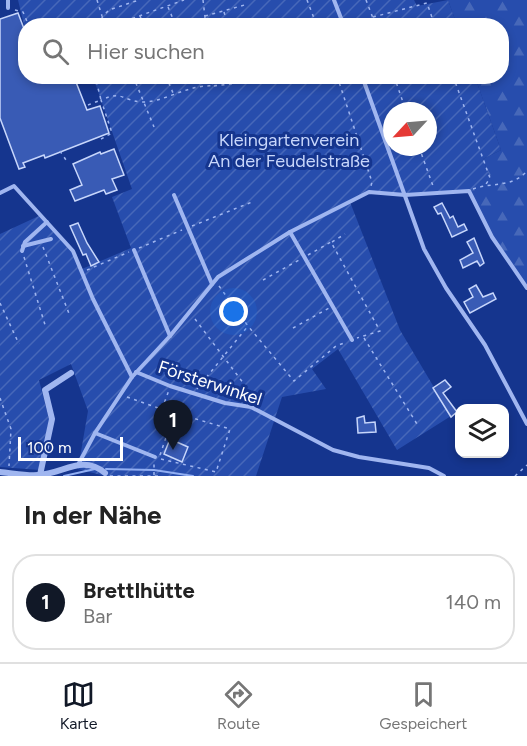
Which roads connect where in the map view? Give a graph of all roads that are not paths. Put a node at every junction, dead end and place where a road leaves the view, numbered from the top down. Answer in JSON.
{"nodes":[{"id":1,"x":8,"y":0,"type":"edge"},
{"id":2,"x":334,"y":0,"type":"edge"},
{"id":3,"x":8,"y":9,"type":"road end"},
{"id":4,"x":341,"y":18,"type":"edge"},
{"id":5,"x":365,"y":84,"type":"edge"},
{"id":6,"x":0,"y":193,"type":"edge"},
{"id":7,"x":174,"y":195,"type":"dead end"},
{"id":8,"x":405,"y":195,"type":"junction"},
{"id":9,"x":47,"y":222,"type":"junction"},
{"id":10,"x":290,"y":232,"type":"junction"},
{"id":11,"x":51,"y":239,"type":"dead end"},
{"id":12,"x":134,"y":250,"type":"road end"},
{"id":13,"x":213,"y":282,"type":"junction"},
{"id":14,"x":527,"y":288,"type":"edge"},
{"id":15,"x":170,"y":336,"type":"junction"},
{"id":16,"x":352,"y":340,"type":"road end"},
{"id":17,"x":136,"y":372,"type":"junction"},
{"id":18,"x":71,"y":373,"type":"dead end"},
{"id":19,"x":132,"y":377,"type":"junction"},
{"id":20,"x":527,"y":424,"type":"edge"},
{"id":21,"x":95,"y":433,"type":"junction"},
{"id":22,"x":157,"y":458,"type":"road end"},
{"id":23,"x":79,"y":463,"type":"junction"},
{"id":24,"x":0,"y":472,"type":"edge"},
{"id":25,"x":106,"y":474,"type":"edge"},
{"id":26,"x":40,"y":475,"type":"edge"},
{"id":27,"x":29,"y":476,"type":"edge"},
{"id":28,"x":444,"y":476,"type":"edge"}],
"edges":[{"from":1,"to":3,"type":"lane"},
{"from":2,"to":4,"type":"lane"},
{"from":5,"to":8,"type":"lane"},
{"from":6,"to":9,"type":"lane"},
{"from":7,"to":13,"type":"lane"},
{"from":8,"to":10,"type":"lane","name":"Försterwinkel"},
{"from":8,"to":14,"type":"lane"},
{"from":8,"to":20,"type":"lane"},
{"from":9,"to":11,"type":"lane"},
{"from":9,"to":19,"type":"lane"},
{"from":10,"to":13,"type":"lane","name":"Försterwinkel"},
{"from":10,"to":16,"type":"lane"},
{"from":12,"to":15,"type":"lane"},
{"from":13,"to":15,"type":"lane","name":"Försterwinkel"},
{"from":15,"to":17,"type":"lane","name":"Försterwinkel"},
{"from":17,"to":19,"type":"lane","name":"Försterwinkel"},
{"from":17,"to":28,"type":"lane","name":"Försterwinkel"},
{"from":18,"to":26,"type":"street"},
{"from":19,"to":21,"type":"lane","name":"Försterwinkel"},
{"from":21,"to":22,"type":"lane"},
{"from":21,"to":23,"type":"lane","name":"Försterwinkel"},
{"from":23,"to":25,"type":"street"},
{"from":23,"to":26,"type":"street"},
{"from":24,"to":27,"type":"street"},
{"from":26,"to":27,"type":"street"}]}
